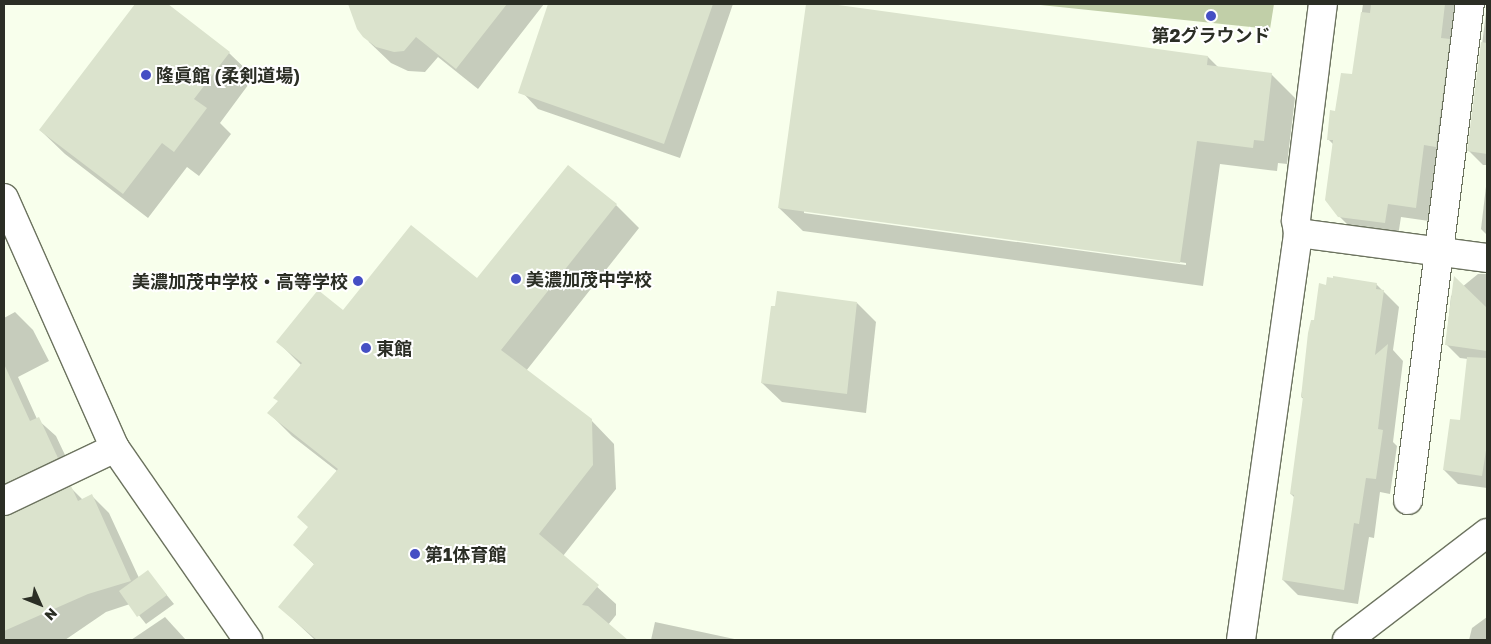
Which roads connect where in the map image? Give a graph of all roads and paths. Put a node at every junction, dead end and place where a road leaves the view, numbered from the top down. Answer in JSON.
{"nodes":[{"id":1,"x":1323,"y":4,"type":"edge"},
{"id":2,"x":1470,"y":4,"type":"edge"},
{"id":3,"x":4,"y":198,"type":"edge"},
{"id":4,"x":1298,"y":233,"type":"junction"},
{"id":5,"x":1439,"y":252,"type":"junction"},
{"id":6,"x":1487,"y":258,"type":"edge"},
{"id":7,"x":115,"y":448,"type":"junction"},
{"id":8,"x":1408,"y":500,"type":"dead end"},
{"id":9,"x":4,"y":501,"type":"edge"},
{"id":10,"x":1487,"y":533,"type":"edge"},
{"id":11,"x":248,"y":640,"type":"edge"},
{"id":12,"x":1241,"y":640,"type":"edge"},
{"id":13,"x":1347,"y":640,"type":"edge"}],
"edges":[{"from":1,"to":4,"type":"street"},
{"from":2,"to":5,"type":"street"},
{"from":3,"to":7,"type":"street"},
{"from":4,"to":5,"type":"street"},
{"from":4,"to":12,"type":"street"},
{"from":5,"to":6,"type":"street"},
{"from":5,"to":8,"type":"street"},
{"from":7,"to":9,"type":"street"},
{"from":7,"to":11,"type":"street"},
{"from":10,"to":13,"type":"street"}]}
